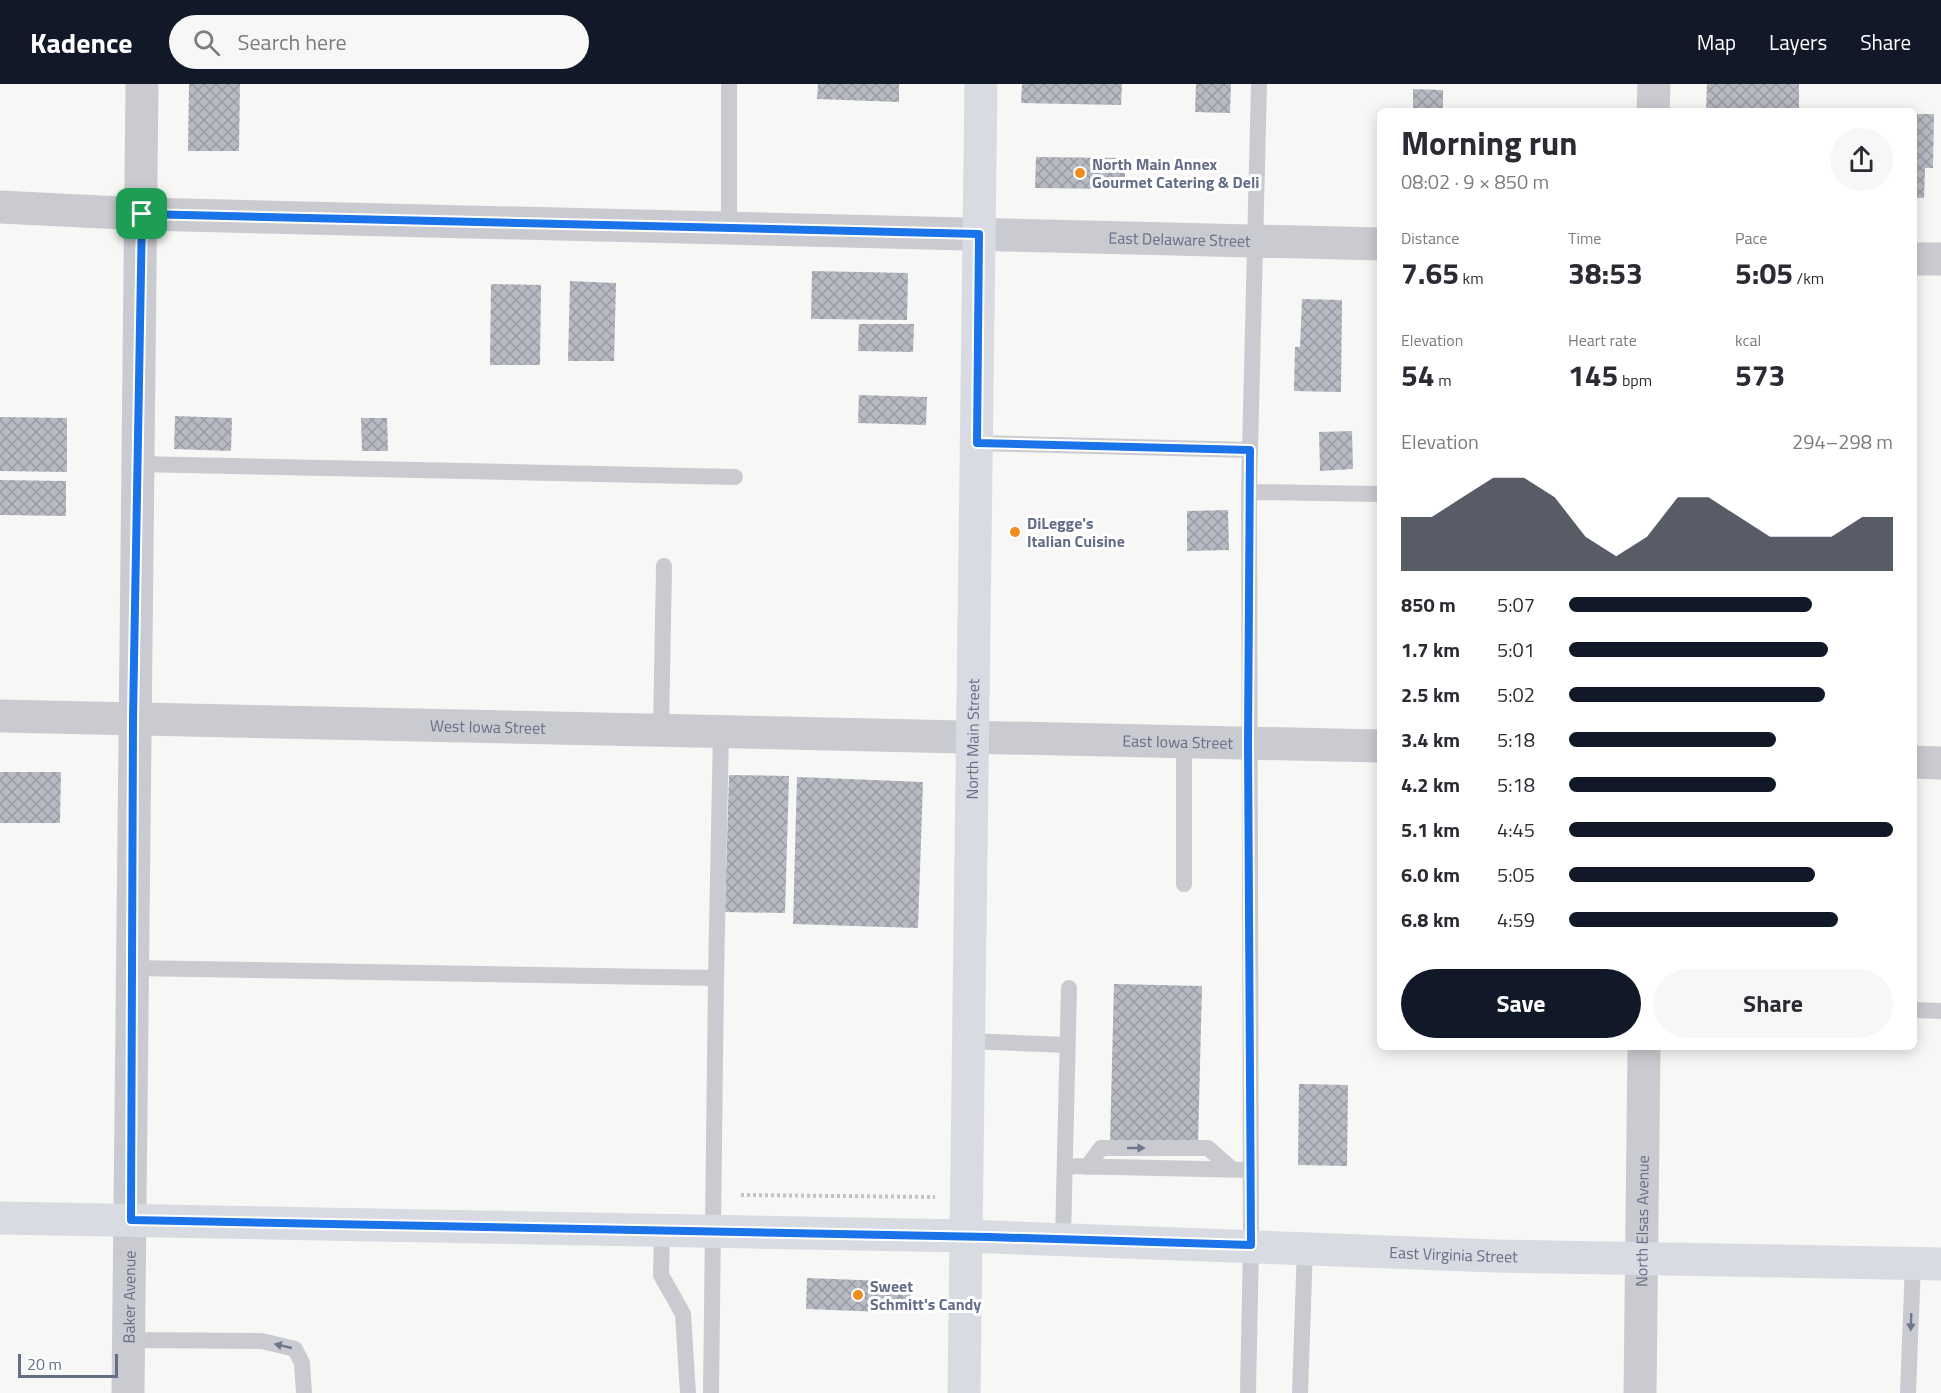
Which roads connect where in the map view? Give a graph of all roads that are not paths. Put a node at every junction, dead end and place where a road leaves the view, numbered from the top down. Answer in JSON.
{"nodes":[{"id":1,"x":142,"y":84,"type":"edge"},
{"id":2,"x":729,"y":84,"type":"edge"},
{"id":3,"x":981,"y":84,"type":"edge"},
{"id":4,"x":1258,"y":84,"type":"edge"},
{"id":5,"x":1654,"y":84,"type":"edge"},
{"id":6,"x":1653,"y":108,"type":"edge"},
{"id":7,"x":0,"y":207,"type":"edge"},
{"id":8,"x":142,"y":214,"type":"junction"},
{"id":9,"x":729,"y":229,"type":"junction"},
{"id":10,"x":979,"y":234,"type":"junction"},
{"id":11,"x":1257,"y":241,"type":"junction"},
{"id":12,"x":1377,"y":244,"type":"edge"},
{"id":13,"x":1917,"y":259,"type":"edge"},
{"id":14,"x":1941,"y":260,"type":"edge"},
{"id":15,"x":977,"y":443,"type":"junction"},
{"id":16,"x":1250,"y":450,"type":"junction"},
{"id":17,"x":138,"y":465,"type":"junction"},
{"id":18,"x":735,"y":477,"type":"dead end"},
{"id":19,"x":1249,"y":492,"type":"junction"},
{"id":20,"x":1377,"y":494,"type":"edge"},
{"id":21,"x":664,"y":566,"type":"dead end"},
{"id":22,"x":0,"y":716,"type":"edge"},
{"id":23,"x":133,"y":718,"type":"junction"},
{"id":24,"x":661,"y":730,"type":"junction"},
{"id":25,"x":721,"y":731,"type":"junction"},
{"id":26,"x":975,"y":738,"type":"junction"},
{"id":27,"x":1184,"y":741,"type":"junction"},
{"id":28,"x":1248,"y":742,"type":"junction"},
{"id":29,"x":1377,"y":746,"type":"edge"},
{"id":30,"x":1917,"y":762,"type":"edge"},
{"id":31,"x":1941,"y":763,"type":"edge"},
{"id":32,"x":1184,"y":884,"type":"dead end"},
{"id":33,"x":132,"y":968,"type":"junction"},
{"id":34,"x":716,"y":978,"type":"junction"},
{"id":35,"x":1068,"y":988,"type":"dead end"},
{"id":36,"x":1917,"y":1010,"type":"edge"},
{"id":37,"x":1941,"y":1011,"type":"edge"},
{"id":38,"x":969,"y":1041,"type":"junction"},
{"id":39,"x":1067,"y":1045,"type":"junction"},
{"id":40,"x":1644,"y":1050,"type":"edge"},
{"id":41,"x":1065,"y":1166,"type":"junction"},
{"id":42,"x":1251,"y":1170,"type":"junction"},
{"id":43,"x":0,"y":1218,"type":"edge"},
{"id":44,"x":131,"y":1220,"type":"junction"},
{"id":45,"x":662,"y":1231,"type":"junction"},
{"id":46,"x":712,"y":1232,"type":"junction"},
{"id":47,"x":966,"y":1236,"type":"junction"},
{"id":48,"x":1063,"y":1239,"type":"junction"},
{"id":49,"x":1251,"y":1245,"type":"junction"},
{"id":50,"x":1305,"y":1247,"type":"junction"},
{"id":51,"x":1642,"y":1259,"type":"junction"},
{"id":52,"x":1927,"y":1264,"type":"edge"},
{"id":53,"x":129,"y":1340,"type":"junction"},
{"id":54,"x":128,"y":1393,"type":"edge"},
{"id":55,"x":304,"y":1393,"type":"edge"},
{"id":56,"x":688,"y":1393,"type":"edge"},
{"id":57,"x":711,"y":1393,"type":"edge"},
{"id":58,"x":964,"y":1393,"type":"edge"},
{"id":59,"x":1248,"y":1393,"type":"edge"},
{"id":60,"x":1300,"y":1393,"type":"edge"},
{"id":61,"x":1640,"y":1393,"type":"edge"},
{"id":62,"x":1908,"y":1393,"type":"edge"}],
"edges":[{"from":1,"to":8,"type":"street","name":"Baker Avenue"},
{"from":2,"to":9,"type":"lane"},
{"from":3,"to":10,"type":"street","name":"North Main Street"},
{"from":4,"to":11,"type":"lane"},
{"from":5,"to":6,"type":"street"},
{"from":7,"to":8,"type":"street","name":"East Delaware Street"},
{"from":8,"to":9,"type":"street","name":"East Delaware Street"},
{"from":8,"to":17,"type":"street","name":"Baker Avenue"},
{"from":9,"to":10,"type":"street","name":"East Delaware Street"},
{"from":10,"to":11,"type":"street","name":"East Delaware Street"},
{"from":10,"to":15,"type":"street","name":"North Main Street"},
{"from":11,"to":12,"type":"street","name":"East Delaware Street"},
{"from":11,"to":16,"type":"lane"},
{"from":13,"to":14,"type":"street"},
{"from":15,"to":16,"type":"lane"},
{"from":15,"to":26,"type":"street","name":"North Main Street"},
{"from":16,"to":19,"type":"lane"},
{"from":17,"to":18,"type":"lane"},
{"from":17,"to":23,"type":"street","name":"Baker Avenue"},
{"from":19,"to":20,"type":"lane"},
{"from":19,"to":28,"type":"lane"},
{"from":21,"to":24,"type":"lane"},
{"from":22,"to":23,"type":"street","name":"West Iowa Street"},
{"from":23,"to":24,"type":"street","name":"West Iowa Street"},
{"from":23,"to":33,"type":"street","name":"Baker Avenue"},
{"from":24,"to":25,"type":"street","name":"West Iowa Street"},
{"from":25,"to":26,"type":"street","name":"West Iowa Street"},
{"from":25,"to":34,"type":"lane"},
{"from":26,"to":27,"type":"street","name":"East Iowa Street"},
{"from":26,"to":38,"type":"street","name":"North Main Street"},
{"from":27,"to":28,"type":"street","name":"East Iowa Street"},
{"from":27,"to":32,"type":"lane"},
{"from":28,"to":29,"type":"street","name":"East Iowa Street"},
{"from":28,"to":42,"type":"lane"},
{"from":30,"to":31,"type":"street"},
{"from":33,"to":34,"type":"lane"},
{"from":33,"to":44,"type":"street","name":"Baker Avenue"},
{"from":34,"to":46,"type":"lane"},
{"from":35,"to":39,"type":"lane"},
{"from":36,"to":37,"type":"lane"},
{"from":38,"to":39,"type":"lane"},
{"from":38,"to":47,"type":"street","name":"North Main Street"},
{"from":39,"to":41,"type":"lane"},
{"from":40,"to":51,"type":"street","name":"North Elsas Avenue"},
{"from":41,"to":42,"type":"lane"},
{"from":41,"to":48,"type":"lane"},
{"from":42,"to":49,"type":"lane"},
{"from":43,"to":44,"type":"street","name":"East Virginia Street"},
{"from":44,"to":45,"type":"street","name":"East Virginia Street"},
{"from":44,"to":53,"type":"street","name":"Baker Avenue"},
{"from":45,"to":46,"type":"street","name":"East Virginia Street"},
{"from":45,"to":56,"type":"lane"},
{"from":46,"to":47,"type":"street","name":"East Virginia Street"},
{"from":46,"to":57,"type":"lane"},
{"from":47,"to":48,"type":"street","name":"East Virginia Street"},
{"from":47,"to":58,"type":"street","name":"North Main Street"},
{"from":48,"to":49,"type":"street","name":"East Virginia Street"},
{"from":49,"to":50,"type":"street","name":"East Virginia Street"},
{"from":49,"to":59,"type":"lane"},
{"from":50,"to":51,"type":"street","name":"East Virginia Street"},
{"from":50,"to":60,"type":"lane"},
{"from":51,"to":52,"type":"street","name":"East Virginia Street"},
{"from":51,"to":61,"type":"street","name":"North Elsas Avenue"},
{"from":52,"to":62,"type":"lane","one_way":true},
{"from":53,"to":54,"type":"street","name":"Baker Avenue"},
{"from":55,"to":53,"type":"lane","one_way":true}]}
